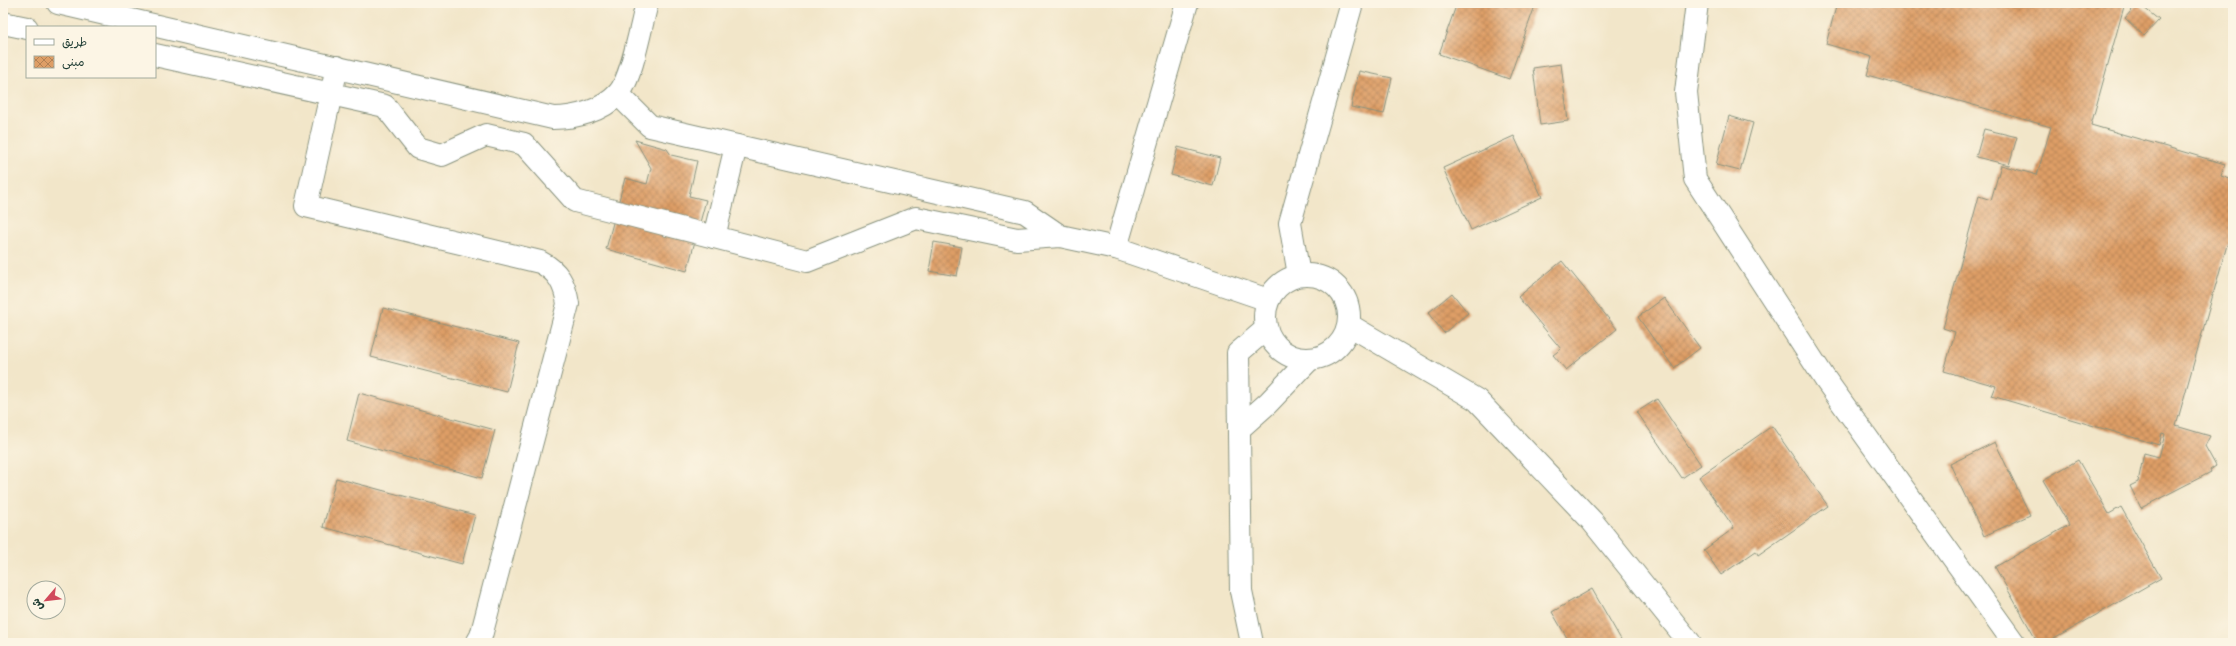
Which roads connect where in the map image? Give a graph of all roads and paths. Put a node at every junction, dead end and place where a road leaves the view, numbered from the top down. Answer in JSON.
{"nodes":[{"id":1,"x":58,"y":3,"type":"edge"},
{"id":2,"x":647,"y":3,"type":"edge"},
{"id":3,"x":1187,"y":3,"type":"edge"},
{"id":4,"x":1352,"y":3,"type":"edge"},
{"id":5,"x":1697,"y":3,"type":"edge"},
{"id":6,"x":3,"y":23,"type":"edge"},
{"id":7,"x":26,"y":28,"type":"edge"},
{"id":8,"x":156,"y":55,"type":"edge"},
{"id":9,"x":337,"y":67,"type":"junction"},
{"id":10,"x":332,"y":93,"type":"junction"},
{"id":11,"x":618,"y":94,"type":"junction"},
{"id":12,"x":736,"y":146,"type":"junction"},
{"id":13,"x":1060,"y":236,"type":"junction"},
{"id":14,"x":714,"y":237,"type":"junction"},
{"id":15,"x":1116,"y":248,"type":"junction"},
{"id":16,"x":1299,"y":275,"type":"junction"},
{"id":17,"x":1268,"y":300,"type":"junction"},
{"id":18,"x":1349,"y":325,"type":"junction"},
{"id":19,"x":1266,"y":329,"type":"junction"},
{"id":20,"x":1310,"y":359,"type":"junction"},
{"id":21,"x":1240,"y":428,"type":"junction"},
{"id":22,"x":477,"y":643,"type":"edge"},
{"id":23,"x":1252,"y":643,"type":"edge"},
{"id":24,"x":1690,"y":643,"type":"edge"},
{"id":25,"x":2014,"y":643,"type":"edge"}],
"edges":[{"from":1,"to":9,"type":"lane"},
{"from":2,"to":11,"type":"lane"},
{"from":3,"to":15,"type":"lane"},
{"from":4,"to":16,"type":"lane"},
{"from":5,"to":25,"type":"lane"},
{"from":6,"to":7,"type":"lane"},
{"from":8,"to":10,"type":"lane"},
{"from":9,"to":10,"type":"lane"},
{"from":9,"to":11,"type":"lane"},
{"from":10,"to":14,"type":"lane"},
{"from":10,"to":22,"type":"lane"},
{"from":11,"to":12,"type":"lane"},
{"from":12,"to":13,"type":"lane"},
{"from":12,"to":14,"type":"lane"},
{"from":13,"to":14,"type":"lane"},
{"from":13,"to":15,"type":"lane"},
{"from":15,"to":17,"type":"lane"},
{"from":16,"to":17,"type":"lane"},
{"from":16,"to":18,"type":"lane"},
{"from":17,"to":19,"type":"lane"},
{"from":18,"to":20,"type":"lane"},
{"from":18,"to":24,"type":"lane"},
{"from":19,"to":20,"type":"lane"},
{"from":19,"to":21,"type":"lane"},
{"from":20,"to":21,"type":"lane"},
{"from":21,"to":23,"type":"lane"}]}
